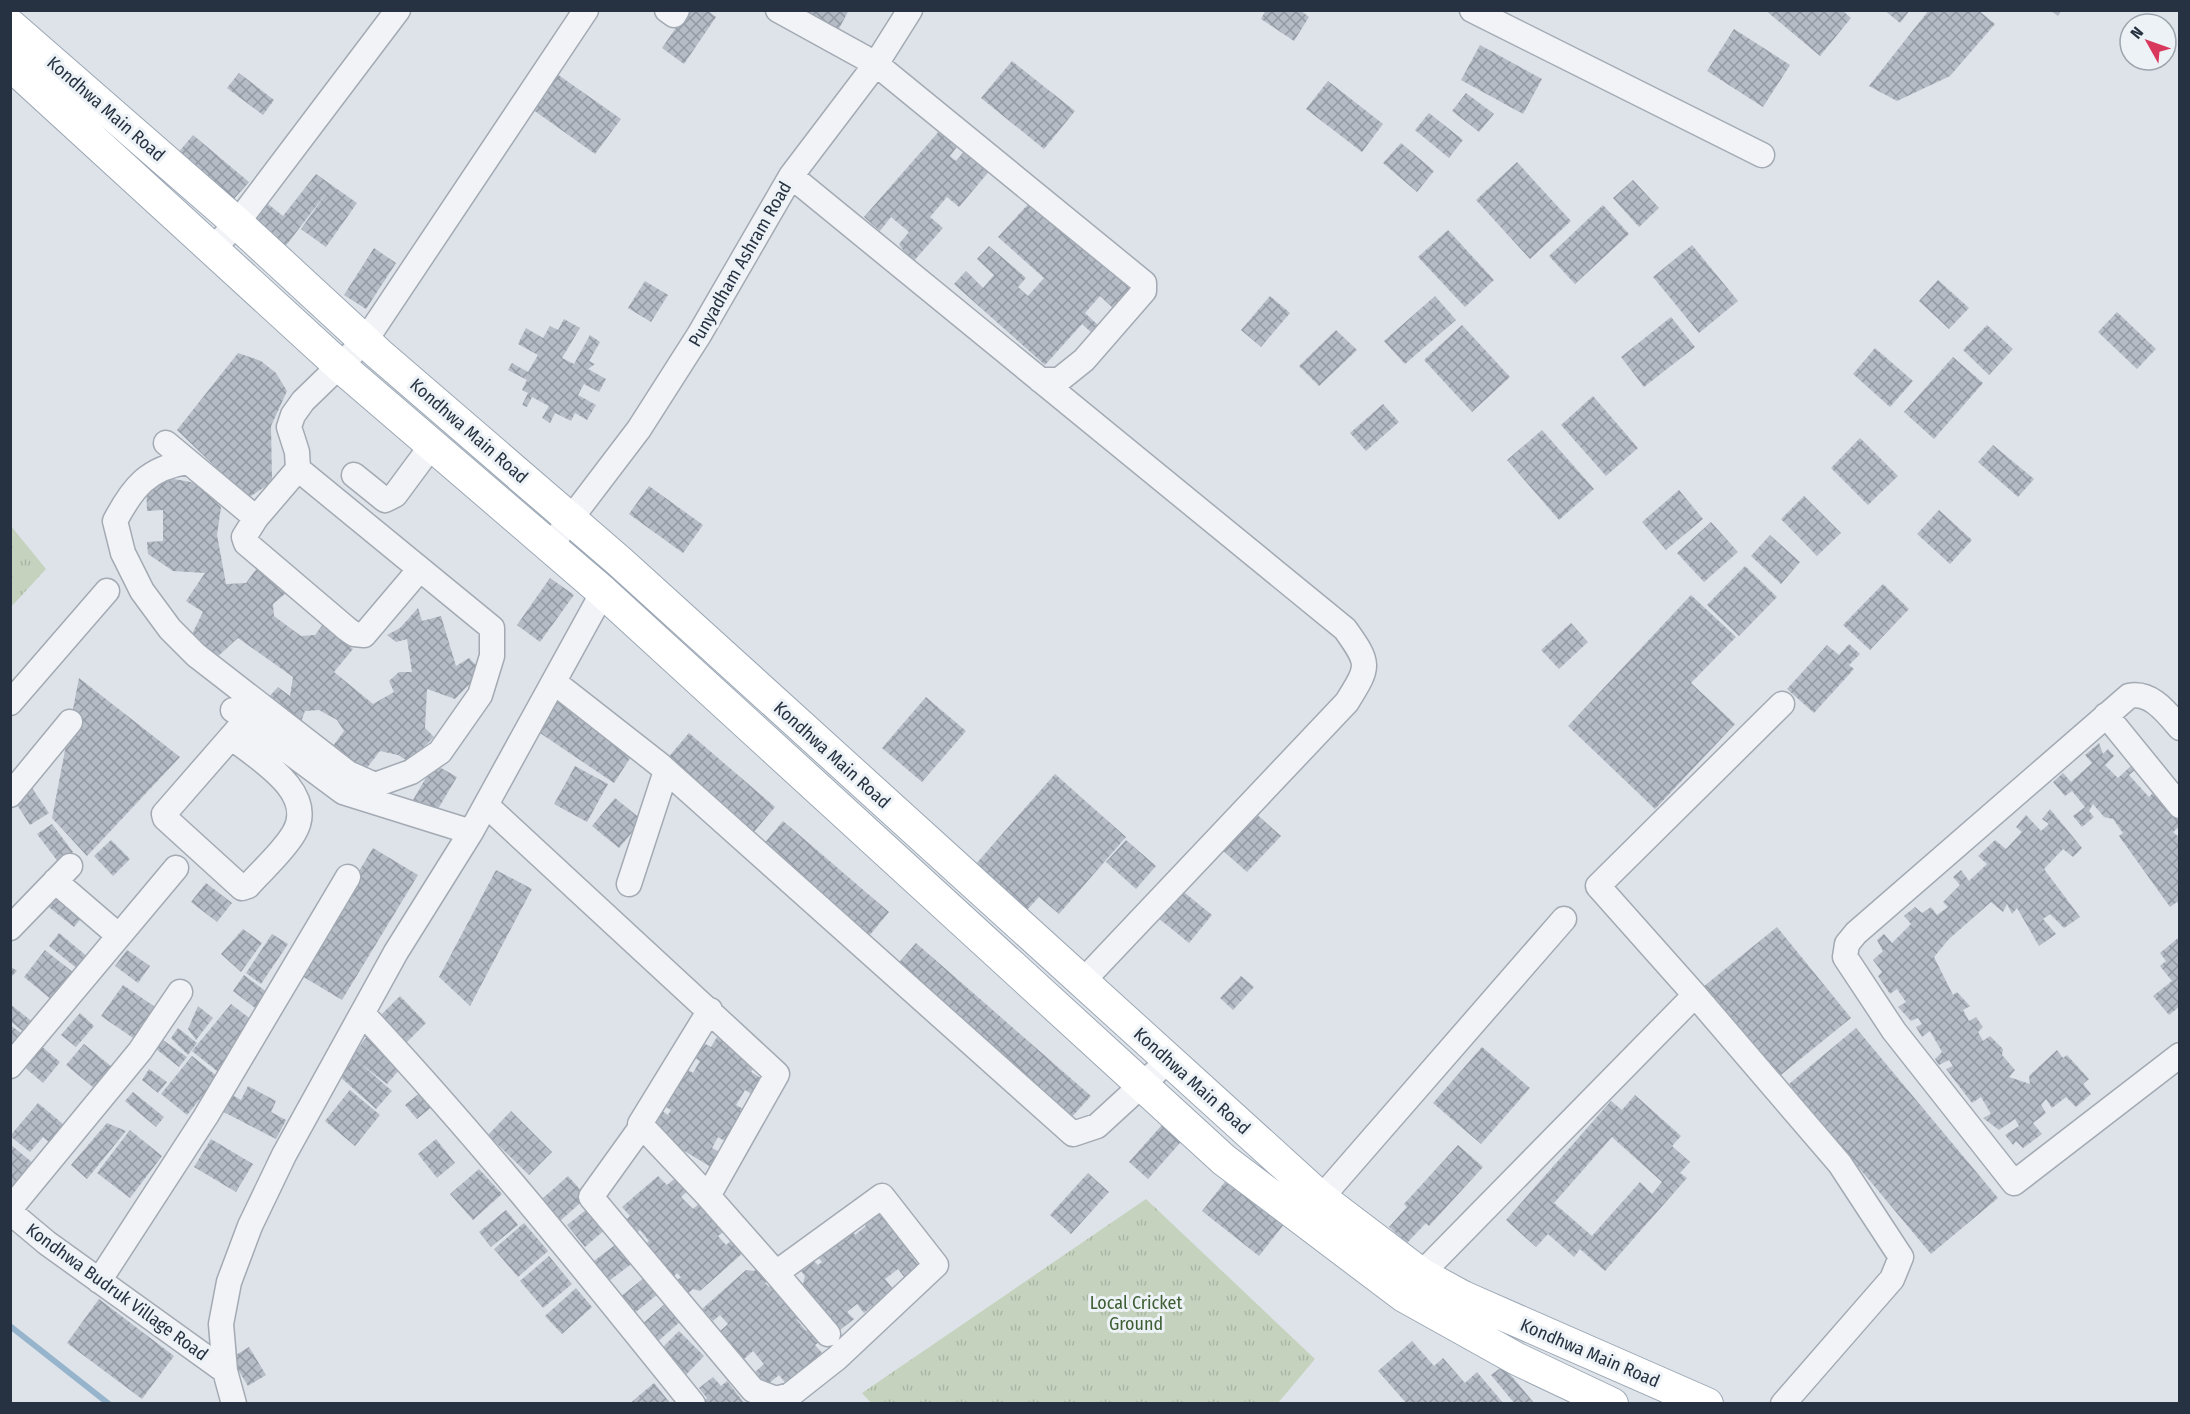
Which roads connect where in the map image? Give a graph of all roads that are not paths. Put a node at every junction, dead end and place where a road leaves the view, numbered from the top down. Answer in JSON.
{"nodes":[{"id":1,"x":398,"y":10,"type":"edge"},
{"id":2,"x":586,"y":10,"type":"edge"},
{"id":3,"x":668,"y":10,"type":"edge"},
{"id":4,"x":677,"y":10,"type":"edge"},
{"id":5,"x":778,"y":10,"type":"edge"},
{"id":6,"x":910,"y":10,"type":"edge"},
{"id":7,"x":1472,"y":10,"type":"edge"},
{"id":8,"x":10,"y":25,"type":"edge"},
{"id":9,"x":10,"y":64,"type":"edge"},
{"id":10,"x":876,"y":64,"type":"junction"},
{"id":11,"x":1762,"y":155,"type":"dead end"},
{"id":12,"x":791,"y":176,"type":"junction"},
{"id":13,"x":237,"y":223,"type":"junction"},
{"id":14,"x":213,"y":249,"type":"junction"},
{"id":15,"x":365,"y":341,"type":"junction"},
{"id":16,"x":340,"y":366,"type":"junction"},
{"id":17,"x":1040,"y":380,"type":"junction"},
{"id":18,"x":165,"y":443,"type":"dead end"},
{"id":19,"x":432,"y":445,"type":"junction"},
{"id":20,"x":188,"y":462,"type":"junction"},
{"id":21,"x":298,"y":469,"type":"junction"},
{"id":22,"x":354,"y":475,"type":"dead end"},
{"id":23,"x":256,"y":518,"type":"junction"},
{"id":24,"x":571,"y":519,"type":"junction"},
{"id":25,"x":550,"y":546,"type":"junction"},
{"id":26,"x":420,"y":569,"type":"junction"},
{"id":27,"x":107,"y":591,"type":"dead end"},
{"id":28,"x":603,"y":592,"type":"junction"},
{"id":29,"x":554,"y":682,"type":"junction"},
{"id":30,"x":10,"y":702,"type":"edge"},
{"id":31,"x":1782,"y":704,"type":"dead end"},
{"id":32,"x":2106,"y":715,"type":"junction"},
{"id":33,"x":70,"y":722,"type":"dead end"},
{"id":34,"x":237,"y":723,"type":"junction"},
{"id":35,"x":2180,"y":728,"type":"edge"},
{"id":36,"x":666,"y":771,"type":"junction"},
{"id":37,"x":10,"y":795,"type":"edge"},
{"id":38,"x":486,"y":805,"type":"junction"},
{"id":39,"x":2180,"y":806,"type":"edge"},
{"id":40,"x":471,"y":832,"type":"junction"},
{"id":41,"x":176,"y":868,"type":"dead end"},
{"id":42,"x":348,"y":877,"type":"dead end"},
{"id":43,"x":629,"y":884,"type":"dead end"},
{"id":44,"x":1564,"y":919,"type":"dead end"},
{"id":45,"x":10,"y":928,"type":"edge"},
{"id":46,"x":119,"y":936,"type":"junction"},
{"id":47,"x":1082,"y":982,"type":"junction"},
{"id":48,"x":180,"y":992,"type":"dead end"},
{"id":49,"x":1695,"y":995,"type":"junction"},
{"id":50,"x":710,"y":1010,"type":"junction"},
{"id":51,"x":363,"y":1014,"type":"junction"},
{"id":52,"x":2180,"y":1054,"type":"edge"},
{"id":53,"x":1168,"y":1060,"type":"junction"},
{"id":54,"x":10,"y":1066,"type":"edge"},
{"id":55,"x":1142,"y":1086,"type":"junction"},
{"id":56,"x":642,"y":1126,"type":"junction"},
{"id":57,"x":708,"y":1196,"type":"junction"},
{"id":58,"x":1321,"y":1198,"type":"junction"},
{"id":59,"x":10,"y":1211,"type":"edge"},
{"id":60,"x":776,"y":1273,"type":"junction"},
{"id":61,"x":99,"y":1281,"type":"junction"},
{"id":62,"x":1412,"y":1285,"type":"junction"},
{"id":63,"x":828,"y":1334,"type":"dead end"},
{"id":64,"x":225,"y":1371,"type":"junction"},
{"id":65,"x":234,"y":1404,"type":"edge"},
{"id":66,"x":693,"y":1404,"type":"edge"},
{"id":67,"x":1612,"y":1404,"type":"edge"},
{"id":68,"x":1707,"y":1404,"type":"edge"},
{"id":69,"x":1783,"y":1404,"type":"edge"}],
"edges":[{"from":1,"to":13,"type":"street"},
{"from":2,"to":15,"type":"street"},
{"from":3,"to":4,"type":"street"},
{"from":5,"to":10,"type":"street"},
{"from":6,"to":10,"type":"street","name":"Punyadham Ashram Road"},
{"from":7,"to":11,"type":"street"},
{"from":8,"to":13,"type":"main road","name":"Kondhwa Main Road"},
{"from":9,"to":14,"type":"main road","name":"Kondhwa Main Road"},
{"from":10,"to":12,"type":"street","name":"Punyadham Ashram Road"},
{"from":10,"to":17,"type":"street"},
{"from":12,"to":17,"type":"street"},
{"from":12,"to":24,"type":"street","name":"Punyadham Ashram Road"},
{"from":13,"to":14,"type":"street"},
{"from":13,"to":15,"type":"main road","name":"Kondhwa Main Road"},
{"from":14,"to":16,"type":"main road","name":"Kondhwa Main Road"},
{"from":15,"to":16,"type":"street"},
{"from":15,"to":24,"type":"main road","name":"Kondhwa Main Road"},
{"from":16,"to":19,"type":"main road","name":"Kondhwa Main Road"},
{"from":16,"to":21,"type":"street"},
{"from":17,"to":47,"type":"street"},
{"from":18,"to":20,"type":"street"},
{"from":19,"to":22,"type":"street"},
{"from":19,"to":25,"type":"main road","name":"Kondhwa Main Road"},
{"from":20,"to":23,"type":"street"},
{"from":20,"to":26,"type":"street"},
{"from":21,"to":23,"type":"street"},
{"from":21,"to":26,"type":"street"},
{"from":23,"to":26,"type":"street"},
{"from":24,"to":25,"type":"street","name":"Punyadham Ashram Road"},
{"from":24,"to":47,"type":"main road","name":"Kondhwa Main Road"},
{"from":25,"to":28,"type":"main road","name":"Kondhwa Main Road"},
{"from":27,"to":30,"type":"street"},
{"from":28,"to":29,"type":"street"},
{"from":28,"to":55,"type":"main road","name":"Kondhwa Main Road"},
{"from":29,"to":36,"type":"street"},
{"from":29,"to":38,"type":"street"},
{"from":31,"to":49,"type":"street"},
{"from":32,"to":35,"type":"street"},
{"from":32,"to":39,"type":"street"},
{"from":32,"to":52,"type":"street"},
{"from":33,"to":37,"type":"street"},
{"from":34,"to":34,"type":"street"},
{"from":34,"to":40,"type":"street"},
{"from":36,"to":43,"type":"street"},
{"from":36,"to":55,"type":"street"},
{"from":38,"to":40,"type":"street"},
{"from":38,"to":50,"type":"street"},
{"from":40,"to":51,"type":"street"},
{"from":41,"to":46,"type":"street"},
{"from":42,"to":61,"type":"street"},
{"from":44,"to":58,"type":"street"},
{"from":45,"to":46,"type":"street"},
{"from":46,"to":54,"type":"street"},
{"from":47,"to":53,"type":"main road","name":"Kondhwa Main Road"},
{"from":48,"to":59,"type":"street"},
{"from":49,"to":62,"type":"street"},
{"from":49,"to":69,"type":"street"},
{"from":50,"to":56,"type":"street"},
{"from":50,"to":57,"type":"street"},
{"from":51,"to":64,"type":"street"},
{"from":51,"to":66,"type":"street"},
{"from":53,"to":55,"type":"street"},
{"from":53,"to":58,"type":"main road","name":"Kondhwa Main Road"},
{"from":55,"to":62,"type":"main road","name":"Kondhwa Main Road"},
{"from":56,"to":57,"type":"street"},
{"from":56,"to":60,"type":"street"},
{"from":57,"to":60,"type":"street"},
{"from":58,"to":62,"type":"main road","name":"Kondhwa Main Road"},
{"from":59,"to":61,"type":"street","name":"Kondhwa Budruk Village Road"},
{"from":60,"to":63,"type":"street"},
{"from":61,"to":64,"type":"street","name":"Kondhwa Budruk Village Road"},
{"from":62,"to":67,"type":"main road","name":"Kondhwa Main Road"},
{"from":62,"to":68,"type":"main road","name":"Kondhwa Main Road"},
{"from":64,"to":65,"type":"street"}]}
